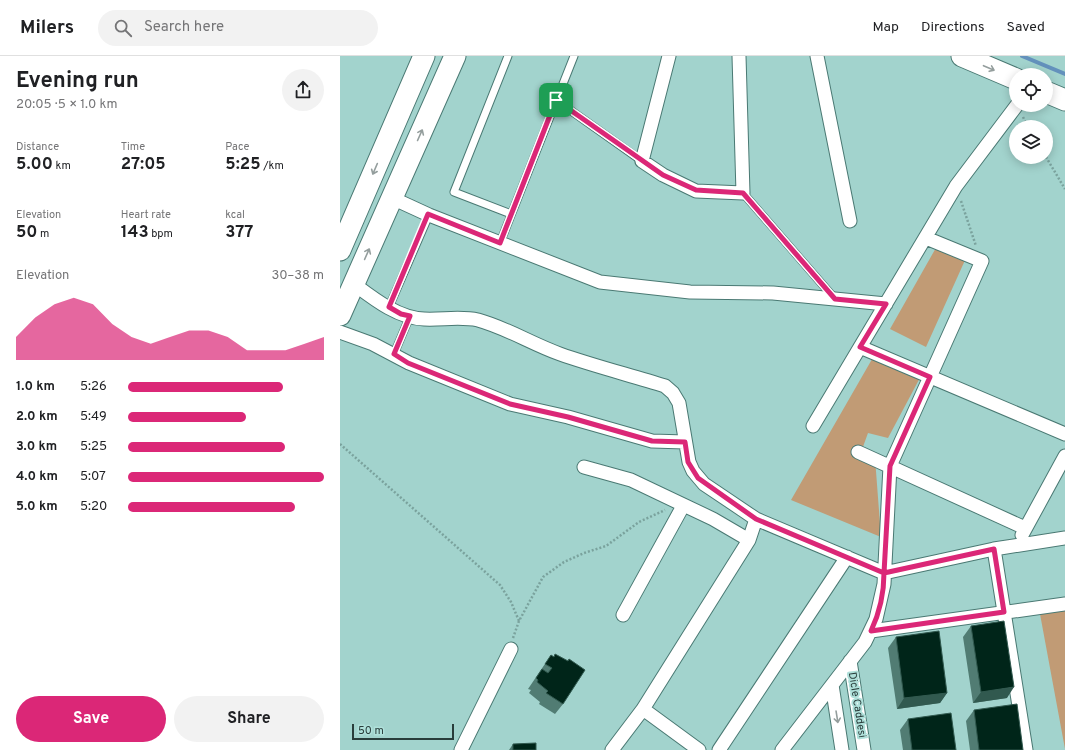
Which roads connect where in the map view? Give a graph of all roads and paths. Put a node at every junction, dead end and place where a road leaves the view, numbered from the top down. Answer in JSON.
{"nodes":[{"id":1,"x":424,"y":56,"type":"edge"},
{"id":2,"x":455,"y":56,"type":"edge"},
{"id":3,"x":508,"y":56,"type":"edge"},
{"id":4,"x":574,"y":56,"type":"edge"},
{"id":5,"x":669,"y":56,"type":"edge"},
{"id":6,"x":739,"y":56,"type":"edge"},
{"id":7,"x":817,"y":56,"type":"edge"},
{"id":8,"x":962,"y":56,"type":"edge"},
{"id":9,"x":1009,"y":76,"type":"edge"},
{"id":10,"x":1053,"y":95,"type":"edge"},
{"id":11,"x":556,"y":100,"type":"junction"},
{"id":12,"x":1065,"y":100,"type":"edge"},
{"id":13,"x":1013,"y":112,"type":"edge"},
{"id":14,"x":642,"y":161,"type":"junction"},
{"id":15,"x":1050,"y":164,"type":"edge"},
{"id":16,"x":956,"y":186,"type":"junction"},
{"id":17,"x":1065,"y":189,"type":"edge"},
{"id":18,"x":743,"y":193,"type":"junction"},
{"id":19,"x":392,"y":198,"type":"junction"},
{"id":20,"x":428,"y":214,"type":"junction"},
{"id":21,"x":511,"y":214,"type":"junction"},
{"id":22,"x":850,"y":221,"type":"dead end"},
{"id":23,"x":926,"y":238,"type":"junction"},
{"id":24,"x":500,"y":243,"type":"junction"},
{"id":25,"x":340,"y":250,"type":"edge"},
{"id":26,"x":982,"y":261,"type":"junction"},
{"id":27,"x":354,"y":284,"type":"junction"},
{"id":28,"x":835,"y":299,"type":"junction"},
{"id":29,"x":886,"y":304,"type":"junction"},
{"id":30,"x":389,"y":307,"type":"junction"},
{"id":31,"x":340,"y":315,"type":"edge"},
{"id":32,"x":410,"y":316,"type":"junction"},
{"id":33,"x":340,"y":332,"type":"edge"},
{"id":34,"x":860,"y":347,"type":"junction"},
{"id":35,"x":394,"y":354,"type":"junction"},
{"id":36,"x":930,"y":377,"type":"junction"},
{"id":37,"x":813,"y":426,"type":"dead end"},
{"id":38,"x":1065,"y":434,"type":"edge"},
{"id":39,"x":685,"y":442,"type":"junction"},
{"id":40,"x":340,"y":444,"type":"edge"},
{"id":41,"x":858,"y":452,"type":"dead end"},
{"id":42,"x":1065,"y":456,"type":"edge"},
{"id":43,"x":890,"y":466,"type":"junction"},
{"id":44,"x":584,"y":467,"type":"dead end"},
{"id":45,"x":680,"y":505,"type":"junction"},
{"id":46,"x":756,"y":519,"type":"junction"},
{"id":47,"x":1025,"y":528,"type":"junction"},
{"id":48,"x":1065,"y":538,"type":"edge"},
{"id":49,"x":749,"y":540,"type":"junction"},
{"id":50,"x":1016,"y":546,"type":"junction"},
{"id":51,"x":994,"y":549,"type":"junction"},
{"id":52,"x":846,"y":558,"type":"junction"},
{"id":53,"x":884,"y":573,"type":"junction"},
{"id":54,"x":1065,"y":604,"type":"edge"},
{"id":55,"x":1004,"y":612,"type":"junction"},
{"id":56,"x":623,"y":615,"type":"dead end"},
{"id":57,"x":519,"y":621,"type":"junction"},
{"id":58,"x":871,"y":631,"type":"junction"},
{"id":59,"x":511,"y":649,"type":"joint"},
{"id":60,"x":850,"y":661,"type":"junction"},
{"id":61,"x":832,"y":684,"type":"junction"},
{"id":62,"x":643,"y":709,"type":"junction"},
{"id":63,"x":461,"y":750,"type":"edge"},
{"id":64,"x":612,"y":750,"type":"edge"},
{"id":65,"x":699,"y":750,"type":"edge"},
{"id":66,"x":719,"y":750,"type":"edge"},
{"id":67,"x":782,"y":750,"type":"edge"},
{"id":68,"x":842,"y":750,"type":"edge"},
{"id":69,"x":864,"y":750,"type":"edge"},
{"id":70,"x":1026,"y":750,"type":"edge"}],
"edges":[{"from":1,"to":25,"type":"main road","one_way":true},
{"from":19,"to":2,"type":"main road","one_way":true},
{"from":3,"to":21,"type":"lane"},
{"from":4,"to":11,"type":"lane"},
{"from":5,"to":14,"type":"street"},
{"from":6,"to":18,"type":"street"},
{"from":7,"to":22,"type":"street"},
{"from":8,"to":9,"type":"main road","one_way":true},
{"from":10,"to":12,"type":"main road"},
{"from":11,"to":14,"type":"lane"},
{"from":11,"to":21,"type":"lane"},
{"from":13,"to":16,"type":"street"},
{"from":14,"to":18,"type":"street"},
{"from":15,"to":17,"type":"path"},
{"from":16,"to":23,"type":"street"},
{"from":16,"to":26,"type":"path"},
{"from":18,"to":28,"type":"lane"},
{"from":19,"to":20,"type":"street"},
{"from":27,"to":19,"type":"main road","one_way":true},
{"from":20,"to":24,"type":"street"},
{"from":20,"to":30,"type":"lane"},
{"from":21,"to":24,"type":"lane"},
{"from":23,"to":26,"type":"street"},
{"from":23,"to":29,"type":"street"},
{"from":24,"to":28,"type":"street"},
{"from":26,"to":36,"type":"street"},
{"from":27,"to":30,"type":"street"},
{"from":27,"to":31,"type":"main road"},
{"from":28,"to":29,"type":"street"},
{"from":29,"to":34,"type":"street"},
{"from":30,"to":32,"type":"street"},
{"from":32,"to":35,"type":"lane"},
{"from":32,"to":39,"type":"street"},
{"from":33,"to":35,"type":"street"},
{"from":34,"to":36,"type":"street"},
{"from":34,"to":37,"type":"street"},
{"from":35,"to":39,"type":"street"},
{"from":36,"to":38,"type":"street"},
{"from":36,"to":43,"type":"street"},
{"from":39,"to":46,"type":"street"},
{"from":40,"to":57,"type":"path"},
{"from":41,"to":43,"type":"street"},
{"from":42,"to":47,"type":"street"},
{"from":43,"to":47,"type":"street"},
{"from":43,"to":53,"type":"street"},
{"from":44,"to":45,"type":"street"},
{"from":45,"to":49,"type":"street"},
{"from":45,"to":56,"type":"street"},
{"from":45,"to":57,"type":"path"},
{"from":46,"to":49,"type":"street"},
{"from":46,"to":52,"type":"street"},
{"from":47,"to":50,"type":"street"},
{"from":48,"to":50,"type":"street"},
{"from":49,"to":62,"type":"street"},
{"from":50,"to":51,"type":"street"},
{"from":51,"to":53,"type":"street"},
{"from":51,"to":55,"type":"street"},
{"from":52,"to":53,"type":"street"},
{"from":52,"to":66,"type":"street"},
{"from":53,"to":58,"type":"street"},
{"from":54,"to":55,"type":"street"},
{"from":55,"to":58,"type":"street"},
{"from":55,"to":70,"type":"street"},
{"from":57,"to":59,"type":"path"},
{"from":58,"to":60,"type":"street"},
{"from":59,"to":63,"type":"street"},
{"from":60,"to":61,"type":"street"},
{"from":60,"to":69,"type":"street","name":"Dicle Caddesi"},
{"from":61,"to":67,"type":"street"},
{"from":61,"to":68,"type":"street","name":"Dicle Caddesi","one_way":true},
{"from":62,"to":64,"type":"street"},
{"from":62,"to":65,"type":"street"}]}
